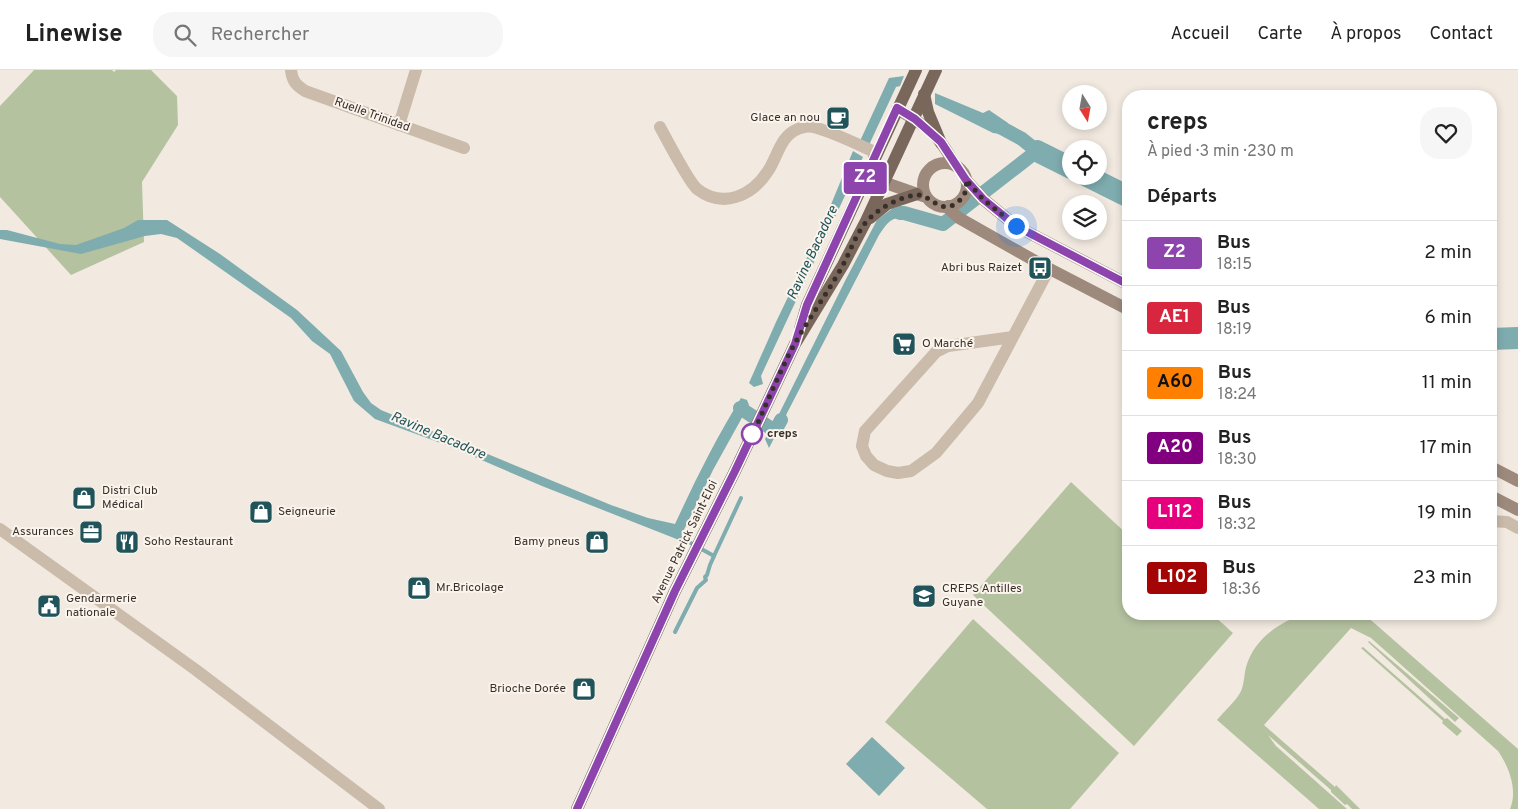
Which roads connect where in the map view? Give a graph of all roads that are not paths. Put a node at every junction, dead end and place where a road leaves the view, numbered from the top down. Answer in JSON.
{"nodes":[{"id":1,"x":291,"y":70,"type":"edge"},
{"id":2,"x":416,"y":70,"type":"edge"},
{"id":3,"x":936,"y":70,"type":"edge"},
{"id":4,"x":912,"y":72,"type":"edge"},
{"id":5,"x":924,"y":94,"type":"junction"},
{"id":6,"x":897,"y":108,"type":"junction"},
{"id":7,"x":915,"y":119,"type":"junction"},
{"id":8,"x":399,"y":125,"type":"junction"},
{"id":9,"x":660,"y":127,"type":"dead end"},
{"id":10,"x":941,"y":142,"type":"junction"},
{"id":11,"x":464,"y":148,"type":"dead end"},
{"id":12,"x":874,"y":154,"type":"junction"},
{"id":13,"x":956,"y":166,"type":"junction"},
{"id":14,"x":885,"y":184,"type":"junction"},
{"id":15,"x":970,"y":184,"type":"junction"},
{"id":16,"x":922,"y":196,"type":"junction"},
{"id":17,"x":952,"y":212,"type":"junction"},
{"id":18,"x":866,"y":222,"type":"junction"},
{"id":19,"x":1049,"y":268,"type":"junction"},
{"id":20,"x":1122,"y":281,"type":"edge"},
{"id":21,"x":1122,"y":306,"type":"edge"},
{"id":22,"x":1013,"y":337,"type":"junction"},
{"id":23,"x":795,"y":344,"type":"junction"},
{"id":24,"x":1497,"y":470,"type":"edge"},
{"id":25,"x":1518,"y":481,"type":"edge"},
{"id":26,"x":1497,"y":499,"type":"edge"},
{"id":27,"x":1518,"y":510,"type":"edge"},
{"id":28,"x":1497,"y":521,"type":"edge"},
{"id":29,"x":1518,"y":528,"type":"edge"},
{"id":30,"x":0,"y":529,"type":"edge"},
{"id":31,"x":379,"y":809,"type":"edge"},
{"id":32,"x":577,"y":809,"type":"edge"}],
"edges":[{"from":1,"to":8,"type":"street","name":"Ruelle Trinidad"},
{"from":2,"to":8,"type":"street"},
{"from":3,"to":5,"type":"main road","name":"Avenue Patrick Saint-Eloi"},
{"from":4,"to":6,"type":"main road","name":"Avenue Patrick Saint-Eloi"},
{"from":5,"to":7,"type":"main road","name":"Avenue Patrick Saint-Eloi"},
{"from":5,"to":10,"type":"main road"},
{"from":6,"to":7,"type":"main road"},
{"from":6,"to":12,"type":"main road","name":"Avenue Patrick Saint-Eloi"},
{"from":7,"to":10,"type":"main road"},
{"from":7,"to":14,"type":"main road","name":"Avenue Patrick Saint-Eloi"},
{"from":8,"to":11,"type":"street","name":"Ruelle Trinidad"},
{"from":9,"to":12,"type":"street"},
{"from":10,"to":13,"type":"main road"},
{"from":12,"to":14,"type":"main road"},
{"from":12,"to":23,"type":"main road","name":"Avenue Patrick Saint-Eloi"},
{"from":13,"to":15,"type":"main road"},
{"from":13,"to":16,"type":"main road"},
{"from":14,"to":16,"type":"main road"},
{"from":14,"to":18,"type":"main road","name":"Avenue Patrick Saint-Eloi"},
{"from":15,"to":17,"type":"main road"},
{"from":15,"to":20,"type":"main road"},
{"from":16,"to":17,"type":"main road"},
{"from":16,"to":18,"type":"main road"},
{"from":17,"to":19,"type":"main road"},
{"from":18,"to":23,"type":"main road","name":"Avenue Patrick Saint-Eloi"},
{"from":19,"to":21,"type":"main road"},
{"from":19,"to":22,"type":"street"},
{"from":22,"to":22,"type":"street"},
{"from":23,"to":32,"type":"main road","name":"Avenue Patrick Saint-Eloi"},
{"from":24,"to":25,"type":"main road"},
{"from":26,"to":27,"type":"main road"},
{"from":28,"to":29,"type":"street"},
{"from":30,"to":31,"type":"street"}]}
